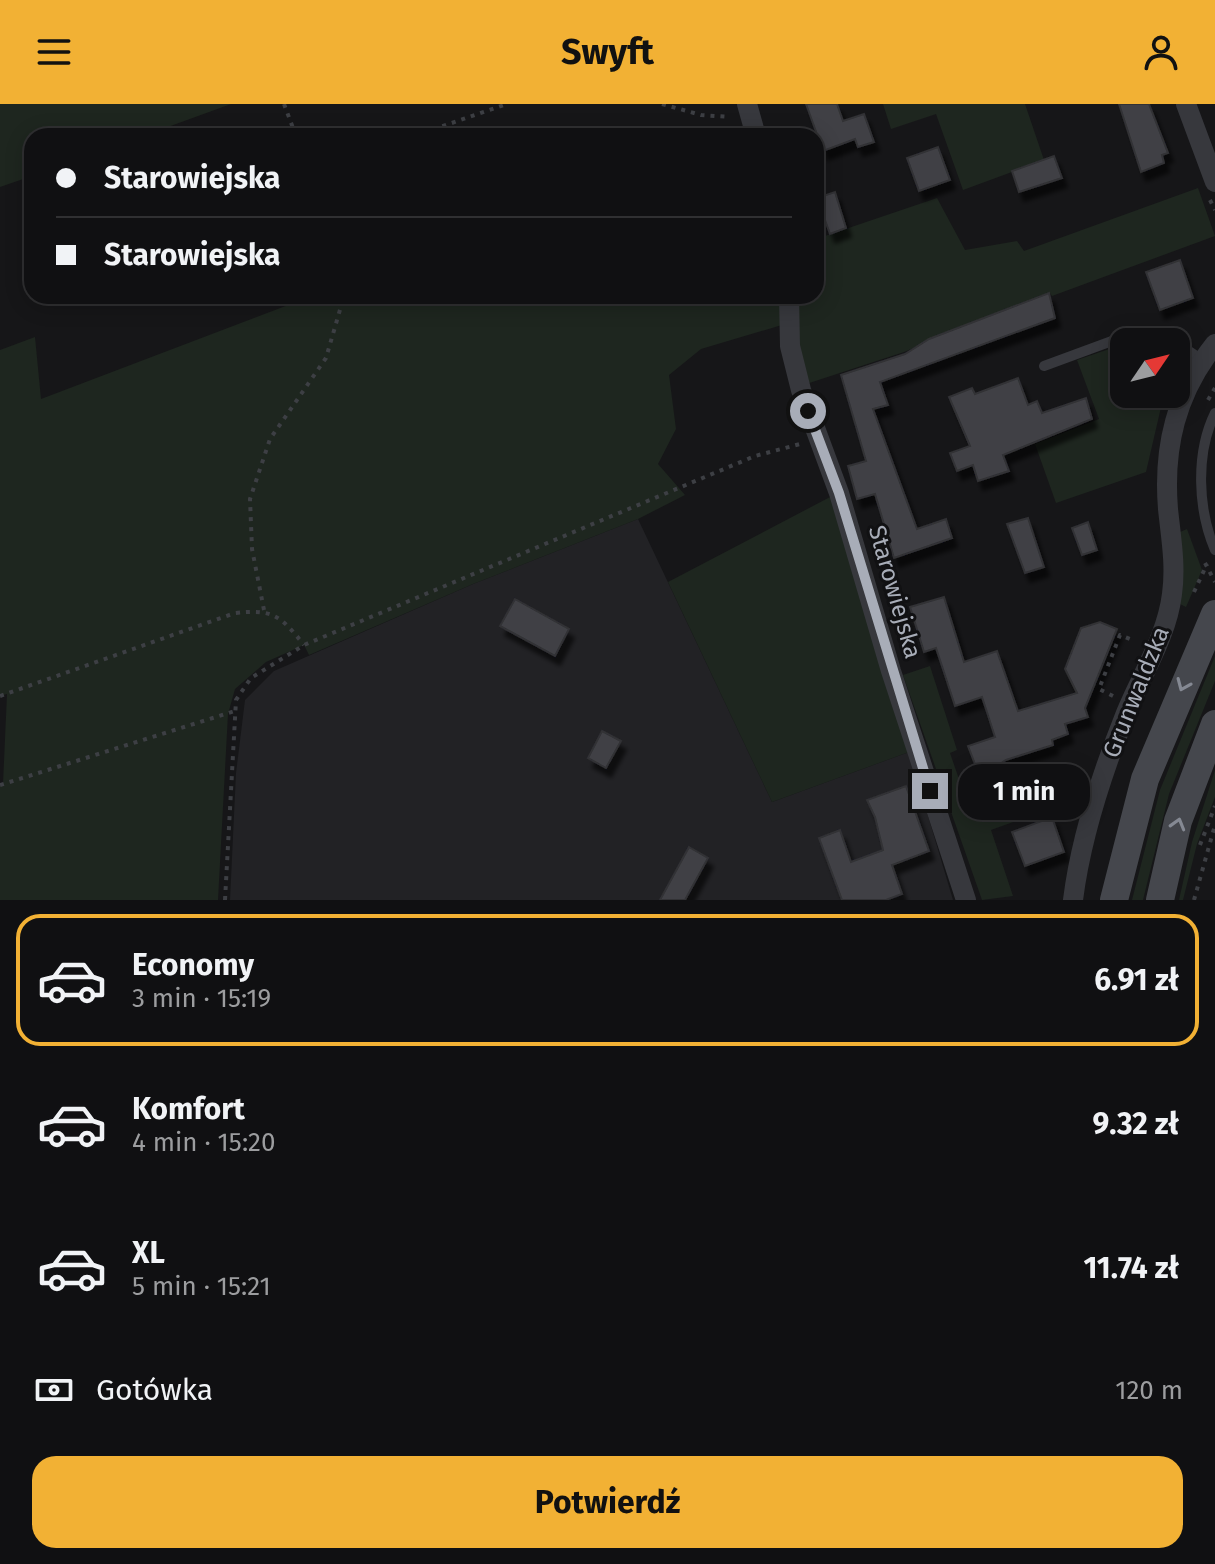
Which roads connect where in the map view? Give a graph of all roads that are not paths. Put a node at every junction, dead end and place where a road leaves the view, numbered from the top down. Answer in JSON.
{"nodes":[{"id":1,"x":1186,"y":104,"type":"edge"},
{"id":2,"x":1215,"y":182,"type":"edge"},
{"id":3,"x":789,"y":304,"type":"edge"},
{"id":4,"x":1209,"y":352,"type":"edge"},
{"id":5,"x":1044,"y":366,"type":"dead end"},
{"id":6,"x":1215,"y":413,"type":"edge"},
{"id":7,"x":1215,"y":550,"type":"edge"},
{"id":8,"x":1215,"y":614,"type":"edge"},
{"id":9,"x":1215,"y":724,"type":"edge"},
{"id":10,"x":966,"y":900,"type":"edge"},
{"id":11,"x":1073,"y":900,"type":"edge"},
{"id":12,"x":1114,"y":900,"type":"edge"},
{"id":13,"x":1160,"y":900,"type":"edge"}],
"edges":[{"from":1,"to":2,"type":"street"},
{"from":3,"to":10,"type":"street","name":"Starowiejska"},
{"from":4,"to":5,"type":"lane"},
{"from":4,"to":11,"type":"street","name":"Grunwaldzka"},
{"from":6,"to":7,"type":"lane","bridge":true},
{"from":8,"to":12,"type":"main road","name":"Grunwaldzka","one_way":true},
{"from":13,"to":9,"type":"main road","one_way":true}]}
